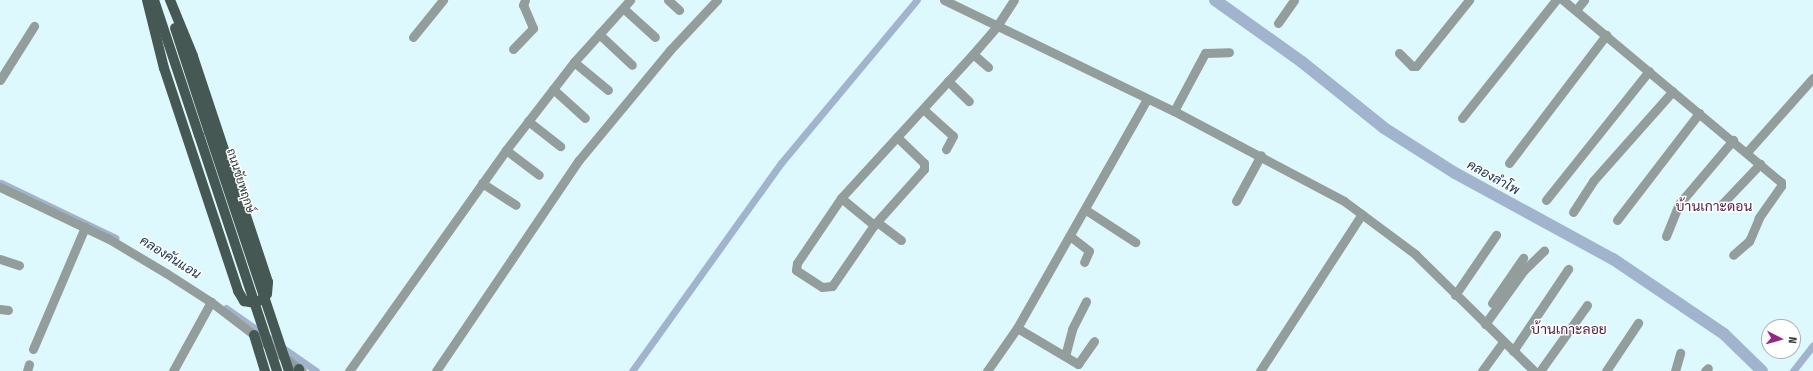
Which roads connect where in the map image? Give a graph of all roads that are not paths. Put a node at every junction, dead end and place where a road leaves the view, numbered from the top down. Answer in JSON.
{"nodes":[{"id":1,"x":147,"y":0,"type":"edge"},
{"id":2,"x":154,"y":0,"type":"edge"},
{"id":3,"x":166,"y":0,"type":"edge"},
{"id":4,"x":170,"y":0,"type":"edge"},
{"id":5,"x":443,"y":0,"type":"edge"},
{"id":6,"x":524,"y":0,"type":"edge"},
{"id":7,"x":630,"y":0,"type":"edge"},
{"id":8,"x":668,"y":0,"type":"edge"},
{"id":9,"x":717,"y":0,"type":"edge"},
{"id":10,"x":944,"y":0,"type":"edge"},
{"id":11,"x":1014,"y":0,"type":"edge"},
{"id":12,"x":1294,"y":0,"type":"edge"},
{"id":13,"x":1469,"y":0,"type":"edge"},
{"id":14,"x":1556,"y":0,"type":"edge"},
{"id":15,"x":1563,"y":0,"type":"edge"},
{"id":16,"x":1584,"y":0,"type":"edge"},
{"id":17,"x":623,"y":8,"type":"junction"},
{"id":18,"x":679,"y":10,"type":"dead end"},
{"id":19,"x":1576,"y":10,"type":"junction"},
{"id":20,"x":1278,"y":23,"type":"dead end"},
{"id":21,"x":34,"y":26,"type":"dead end"},
{"id":22,"x":997,"y":26,"type":"junction"},
{"id":23,"x":599,"y":34,"type":"junction"},
{"id":24,"x":1606,"y":35,"type":"junction"},
{"id":25,"x":413,"y":37,"type":"dead end"},
{"id":26,"x":655,"y":37,"type":"dead end"},
{"id":27,"x":514,"y":49,"type":"dead end"},
{"id":28,"x":1228,"y":52,"type":"dead end"},
{"id":29,"x":1399,"y":53,"type":"dead end"},
{"id":30,"x":973,"y":54,"type":"junction"},
{"id":31,"x":574,"y":62,"type":"junction"},
{"id":32,"x":632,"y":65,"type":"dead end"},
{"id":33,"x":988,"y":67,"type":"dead end"},
{"id":34,"x":1649,"y":71,"type":"junction"},
{"id":35,"x":1813,"y":78,"type":"edge"},
{"id":36,"x":0,"y":80,"type":"edge"},
{"id":37,"x":948,"y":81,"type":"junction"},
{"id":38,"x":553,"y":89,"type":"junction"},
{"id":39,"x":608,"y":90,"type":"dead end"},
{"id":40,"x":1672,"y":91,"type":"junction"},
{"id":41,"x":1147,"y":99,"type":"junction"},
{"id":42,"x":969,"y":101,"type":"dead end"},
{"id":43,"x":923,"y":109,"type":"junction"},
{"id":44,"x":1174,"y":111,"type":"junction"},
{"id":45,"x":1699,"y":113,"type":"junction"},
{"id":46,"x":585,"y":118,"type":"dead end"},
{"id":47,"x":1462,"y":118,"type":"dead end"},
{"id":48,"x":528,"y":121,"type":"junction"},
{"id":49,"x":897,"y":136,"type":"junction"},
{"id":50,"x":1733,"y":140,"type":"junction"},
{"id":51,"x":560,"y":146,"type":"dead end"},
{"id":52,"x":946,"y":149,"type":"dead end"},
{"id":53,"x":506,"y":150,"type":"junction"},
{"id":54,"x":1748,"y":152,"type":"junction"},
{"id":55,"x":1261,"y":155,"type":"junction"},
{"id":56,"x":1508,"y":163,"type":"dead end"},
{"id":57,"x":1760,"y":164,"type":"junction"},
{"id":58,"x":539,"y":175,"type":"dead end"},
{"id":59,"x":482,"y":183,"type":"junction"},
{"id":60,"x":0,"y":187,"type":"edge"},
{"id":61,"x":841,"y":198,"type":"junction"},
{"id":62,"x":1546,"y":200,"type":"dead end"},
{"id":63,"x":1236,"y":201,"type":"dead end"},
{"id":64,"x":516,"y":205,"type":"dead end"},
{"id":65,"x":1721,"y":205,"type":"dead end"},
{"id":66,"x":1086,"y":210,"type":"junction"},
{"id":67,"x":1573,"y":212,"type":"dead end"},
{"id":68,"x":1362,"y":214,"type":"junction"},
{"id":69,"x":1617,"y":220,"type":"dead end"},
{"id":70,"x":876,"y":224,"type":"junction"},
{"id":71,"x":85,"y":227,"type":"junction"},
{"id":72,"x":1496,"y":235,"type":"dead end"},
{"id":73,"x":1070,"y":236,"type":"junction"},
{"id":74,"x":1666,"y":236,"type":"dead end"},
{"id":75,"x":901,"y":240,"type":"dead end"},
{"id":76,"x":1135,"y":242,"type":"dead end"},
{"id":77,"x":1544,"y":251,"type":"dead end"},
{"id":78,"x":1733,"y":255,"type":"dead end"},
{"id":79,"x":1523,"y":258,"type":"dead end"},
{"id":80,"x":0,"y":259,"type":"edge"},
{"id":81,"x":1084,"y":262,"type":"dead end"},
{"id":82,"x":19,"y":265,"type":"dead end"},
{"id":83,"x":1568,"y":269,"type":"dead end"},
{"id":84,"x":1455,"y":295,"type":"junction"},
{"id":85,"x":1086,"y":301,"type":"dead end"},
{"id":86,"x":211,"y":302,"type":"junction"},
{"id":87,"x":1587,"y":305,"type":"dead end"},
{"id":88,"x":1483,"y":322,"type":"junction"},
{"id":89,"x":1638,"y":323,"type":"dead end"},
{"id":90,"x":1017,"y":328,"type":"junction"},
{"id":91,"x":254,"y":335,"type":"junction"},
{"id":92,"x":1094,"y":341,"type":"dead end"},
{"id":93,"x":1503,"y":342,"type":"junction"},
{"id":94,"x":34,"y":349,"type":"dead end"},
{"id":95,"x":1514,"y":351,"type":"junction"},
{"id":96,"x":1680,"y":353,"type":"dead end"},
{"id":97,"x":1064,"y":356,"type":"junction"},
{"id":98,"x":300,"y":370,"type":"edge"},
{"id":99,"x":173,"y":371,"type":"edge"},
{"id":100,"x":265,"y":371,"type":"edge"},
{"id":101,"x":277,"y":371,"type":"edge"},
{"id":102,"x":288,"y":371,"type":"edge"},
{"id":103,"x":349,"y":371,"type":"edge"},
{"id":104,"x":436,"y":371,"type":"edge"},
{"id":105,"x":987,"y":371,"type":"edge"},
{"id":106,"x":1260,"y":371,"type":"edge"},
{"id":107,"x":1482,"y":371,"type":"edge"},
{"id":108,"x":1534,"y":371,"type":"edge"},
{"id":109,"x":1540,"y":371,"type":"edge"},
{"id":110,"x":1606,"y":371,"type":"edge"},
{"id":111,"x":1675,"y":371,"type":"edge"}],
"edges":[{"from":1,"to":4,"type":"main road"},
{"from":2,"to":101,"type":"main road","name":"ถนนชัยพฤกษ์","bridge":true},
{"from":3,"to":102,"type":"main road","name":"ถนนชัยพฤกษ์","bridge":true},
{"from":5,"to":25,"type":"street"},
{"from":6,"to":27,"type":"street"},
{"from":7,"to":17,"type":"street"},
{"from":8,"to":18,"type":"street"},
{"from":9,"to":104,"type":"street"},
{"from":10,"to":22,"type":"street"},
{"from":11,"to":22,"type":"street"},
{"from":12,"to":20,"type":"street"},
{"from":13,"to":29,"type":"street"},
{"from":14,"to":47,"type":"street"},
{"from":15,"to":19,"type":"street"},
{"from":16,"to":19,"type":"street"},
{"from":17,"to":23,"type":"street"},
{"from":17,"to":26,"type":"street"},
{"from":19,"to":24,"type":"street"},
{"from":21,"to":36,"type":"street"},
{"from":22,"to":30,"type":"street"},
{"from":22,"to":41,"type":"street"},
{"from":23,"to":31,"type":"street"},
{"from":23,"to":32,"type":"street"},
{"from":24,"to":34,"type":"street"},
{"from":24,"to":56,"type":"street"},
{"from":28,"to":44,"type":"street"},
{"from":30,"to":33,"type":"street"},
{"from":30,"to":37,"type":"street"},
{"from":31,"to":38,"type":"street"},
{"from":31,"to":39,"type":"street"},
{"from":34,"to":40,"type":"street"},
{"from":34,"to":62,"type":"street"},
{"from":35,"to":54,"type":"street"},
{"from":37,"to":42,"type":"street"},
{"from":37,"to":43,"type":"street"},
{"from":38,"to":46,"type":"street"},
{"from":38,"to":48,"type":"street"},
{"from":40,"to":45,"type":"street"},
{"from":40,"to":67,"type":"street"},
{"from":41,"to":44,"type":"street"},
{"from":41,"to":66,"type":"street"},
{"from":43,"to":49,"type":"street"},
{"from":43,"to":52,"type":"street"},
{"from":44,"to":55,"type":"street"},
{"from":45,"to":50,"type":"street"},
{"from":45,"to":69,"type":"street"},
{"from":48,"to":51,"type":"street"},
{"from":48,"to":53,"type":"street"},
{"from":49,"to":61,"type":"street"},
{"from":49,"to":70,"type":"street"},
{"from":50,"to":54,"type":"street"},
{"from":50,"to":74,"type":"street"},
{"from":53,"to":58,"type":"street"},
{"from":53,"to":59,"type":"street"},
{"from":54,"to":57,"type":"street"},
{"from":55,"to":63,"type":"street"},
{"from":55,"to":68,"type":"street"},
{"from":57,"to":65,"type":"street"},
{"from":57,"to":78,"type":"street"},
{"from":59,"to":64,"type":"street"},
{"from":59,"to":103,"type":"street"},
{"from":60,"to":71,"type":"street"},
{"from":61,"to":70,"type":"street"},
{"from":61,"to":70,"type":"street"},
{"from":66,"to":73,"type":"street"},
{"from":66,"to":76,"type":"street"},
{"from":68,"to":84,"type":"street"},
{"from":68,"to":106,"type":"street"},
{"from":70,"to":75,"type":"street"},
{"from":71,"to":86,"type":"street"},
{"from":71,"to":94,"type":"street"},
{"from":72,"to":84,"type":"street"},
{"from":73,"to":81,"type":"street"},
{"from":73,"to":90,"type":"street"},
{"from":77,"to":88,"type":"street"},
{"from":79,"to":88,"type":"street"},
{"from":80,"to":82,"type":"street"},
{"from":83,"to":95,"type":"street"},
{"from":84,"to":88,"type":"street"},
{"from":85,"to":97,"type":"street"},
{"from":86,"to":91,"type":"street"},
{"from":86,"to":99,"type":"street"},
{"from":87,"to":109,"type":"street"},
{"from":88,"to":93,"type":"street"},
{"from":89,"to":110,"type":"street"},
{"from":90,"to":97,"type":"street"},
{"from":90,"to":105,"type":"street"},
{"from":91,"to":98,"type":"street"},
{"from":91,"to":100,"type":"main road"},
{"from":92,"to":97,"type":"street"},
{"from":93,"to":95,"type":"street"},
{"from":93,"to":107,"type":"street"},
{"from":95,"to":108,"type":"street"},
{"from":96,"to":111,"type":"street"}]}
